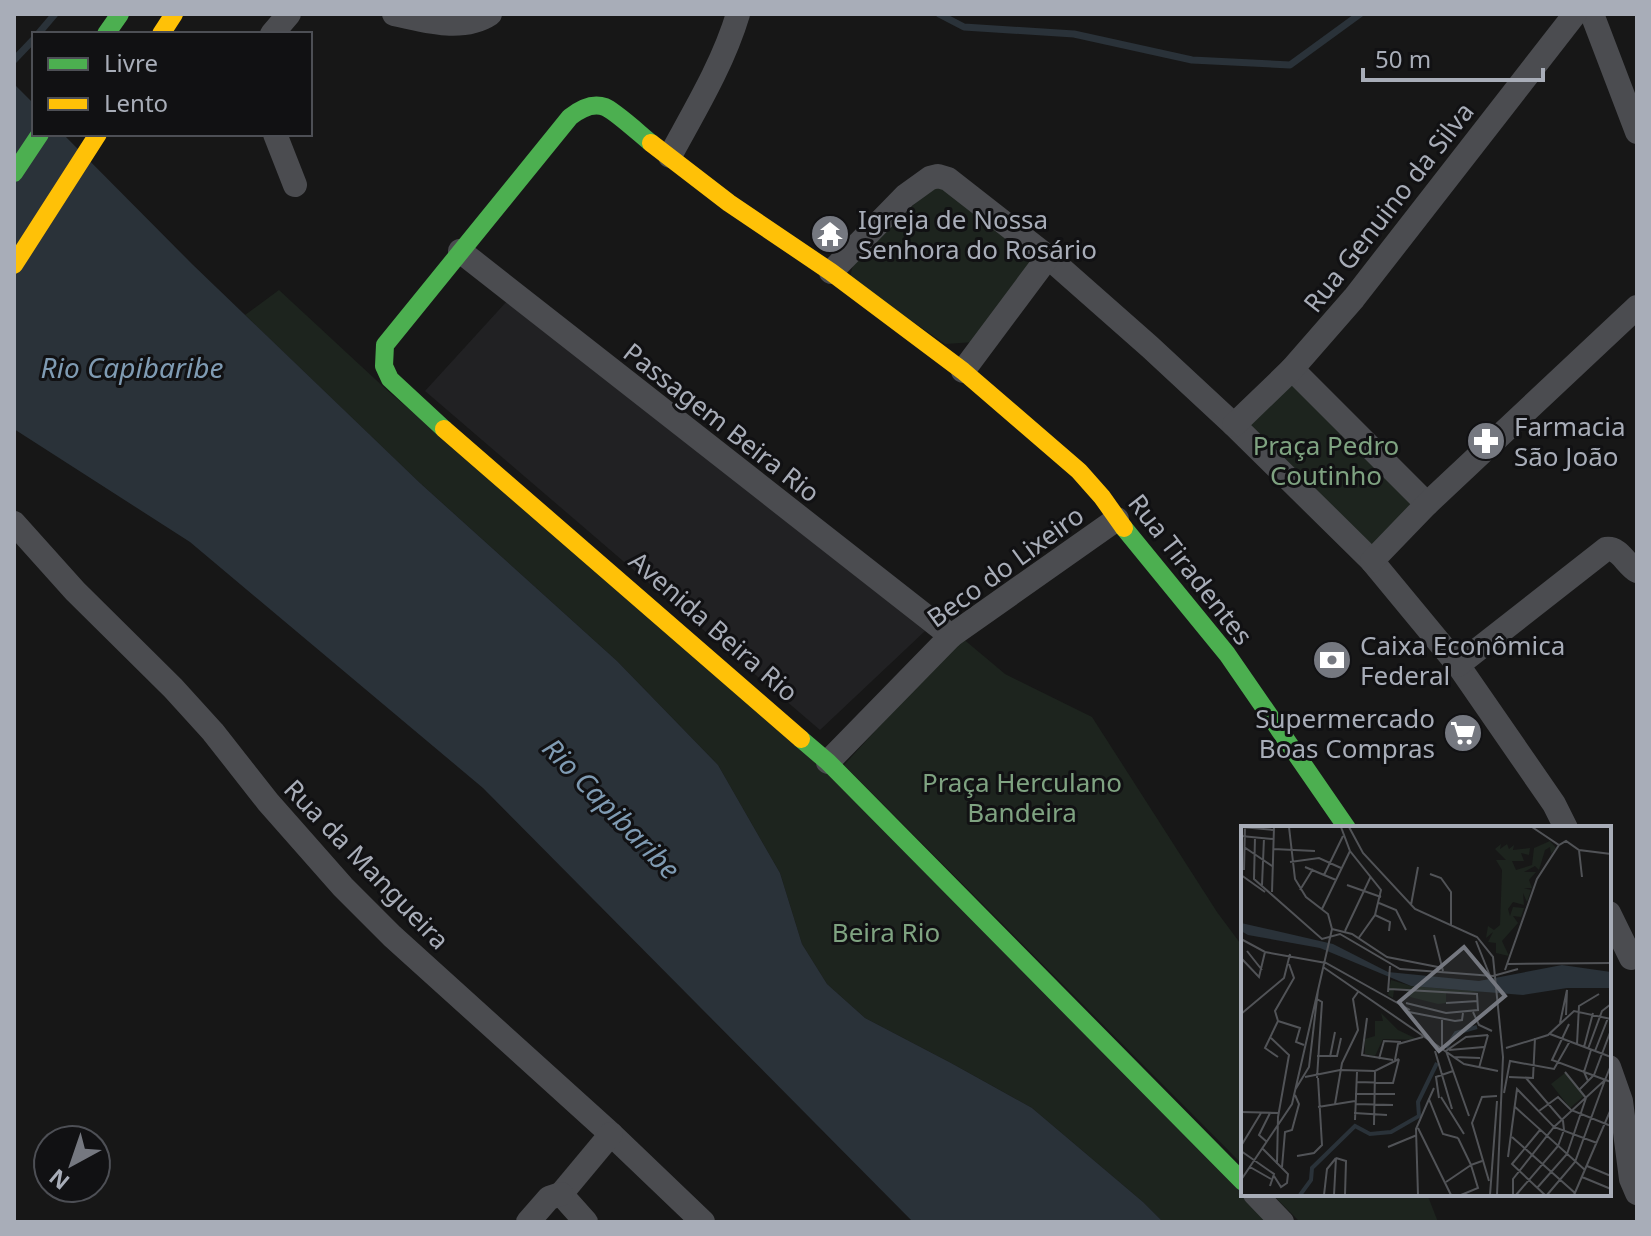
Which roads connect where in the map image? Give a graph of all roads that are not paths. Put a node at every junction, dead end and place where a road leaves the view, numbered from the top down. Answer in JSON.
{"nodes":[{"id":1,"x":120,"y":14,"type":"edge"},
{"id":2,"x":174,"y":14,"type":"edge"},
{"id":3,"x":289,"y":14,"type":"edge"},
{"id":4,"x":394,"y":14,"type":"edge"},
{"id":5,"x":490,"y":14,"type":"edge"},
{"id":6,"x":738,"y":14,"type":"edge"},
{"id":7,"x":1575,"y":14,"type":"edge"},
{"id":8,"x":1592,"y":14,"type":"edge"},
{"id":9,"x":107,"y":32,"type":"edge"},
{"id":10,"x":162,"y":32,"type":"edge"},
{"id":11,"x":274,"y":32,"type":"edge"},
{"id":12,"x":597,"y":106,"type":"joint"},
{"id":13,"x":1637,"y":132,"type":"edge"},
{"id":14,"x":39,"y":136,"type":"edge"},
{"id":15,"x":97,"y":136,"type":"edge"},
{"id":16,"x":276,"y":136,"type":"edge"},
{"id":17,"x":670,"y":156,"type":"junction"},
{"id":18,"x":14,"y":173,"type":"edge"},
{"id":19,"x":295,"y":185,"type":"dead end"},
{"id":20,"x":460,"y":251,"type":"junction"},
{"id":21,"x":1048,"y":257,"type":"junction"},
{"id":22,"x":14,"y":265,"type":"edge"},
{"id":23,"x":831,"y":272,"type":"junction"},
{"id":24,"x":1637,"y":307,"type":"edge"},
{"id":25,"x":1292,"y":369,"type":"junction"},
{"id":26,"x":963,"y":371,"type":"junction"},
{"id":27,"x":1234,"y":425,"type":"junction"},
{"id":28,"x":1427,"y":504,"type":"junction"},
{"id":29,"x":1117,"y":519,"type":"junction"},
{"id":30,"x":14,"y":523,"type":"edge"},
{"id":31,"x":1372,"y":561,"type":"junction"},
{"id":32,"x":1637,"y":571,"type":"edge"},
{"id":33,"x":951,"y":636,"type":"junction"},
{"id":34,"x":1458,"y":665,"type":"junction"},
{"id":35,"x":828,"y":762,"type":"junction"},
{"id":36,"x":1346,"y":826,"type":"edge"},
{"id":37,"x":1565,"y":826,"type":"edge"},
{"id":38,"x":1611,"y":918,"type":"edge"},
{"id":39,"x":1626,"y":958,"type":"edge"},
{"id":40,"x":1611,"y":1073,"type":"edge"},
{"id":41,"x":611,"y":1134,"type":"junction"},
{"id":42,"x":1241,"y":1180,"type":"edge"},
{"id":43,"x":1634,"y":1186,"type":"edge"},
{"id":44,"x":561,"y":1194,"type":"junction"},
{"id":45,"x":1257,"y":1196,"type":"edge"},
{"id":46,"x":528,"y":1222,"type":"edge"},
{"id":47,"x":586,"y":1222,"type":"edge"},
{"id":48,"x":703,"y":1222,"type":"edge"},
{"id":49,"x":1282,"y":1222,"type":"edge"}],
"edges":[{"from":1,"to":9,"type":"main road"},
{"from":2,"to":10,"type":"main road"},
{"from":3,"to":11,"type":"street"},
{"from":4,"to":5,"type":"street"},
{"from":6,"to":17,"type":"street"},
{"from":7,"to":25,"type":"street","name":"Rua Genuino da Silva"},
{"from":8,"to":13,"type":"street"},
{"from":12,"to":17,"type":"main road","name":"Rua Tiradentes"},
{"from":12,"to":20,"type":"main road","name":"Avenida Beira Rio"},
{"from":14,"to":18,"type":"main road"},
{"from":15,"to":22,"type":"main road"},
{"from":16,"to":19,"type":"street"},
{"from":17,"to":23,"type":"main road","name":"Rua Tiradentes"},
{"from":20,"to":33,"type":"street","name":"Passagem Beira Rio"},
{"from":20,"to":35,"type":"main road","name":"Avenida Beira Rio"},
{"from":21,"to":23,"type":"street"},
{"from":21,"to":26,"type":"street"},
{"from":21,"to":27,"type":"street"},
{"from":23,"to":26,"type":"main road","name":"Rua Tiradentes"},
{"from":24,"to":28,"type":"street"},
{"from":25,"to":27,"type":"street","name":"Rua Genuino da Silva"},
{"from":25,"to":28,"type":"street"},
{"from":26,"to":29,"type":"main road","name":"Rua Tiradentes"},
{"from":27,"to":31,"type":"street"},
{"from":28,"to":31,"type":"street"},
{"from":29,"to":33,"type":"street","name":"Beco do Lixeiro"},
{"from":29,"to":36,"type":"main road","name":"Rua Tiradentes"},
{"from":30,"to":41,"type":"street","name":"Rua da Mangueira"},
{"from":31,"to":34,"type":"street"},
{"from":32,"to":34,"type":"street"},
{"from":33,"to":35,"type":"street","name":"Beco do Lixeiro"},
{"from":34,"to":37,"type":"street"},
{"from":35,"to":42,"type":"main road","name":"Avenida Beira Rio"},
{"from":38,"to":39,"type":"street"},
{"from":40,"to":43,"type":"street"},
{"from":41,"to":44,"type":"street"},
{"from":41,"to":48,"type":"street","name":"Rua da Mangueira"},
{"from":44,"to":46,"type":"street"},
{"from":44,"to":47,"type":"street"},
{"from":45,"to":49,"type":"street"}]}
